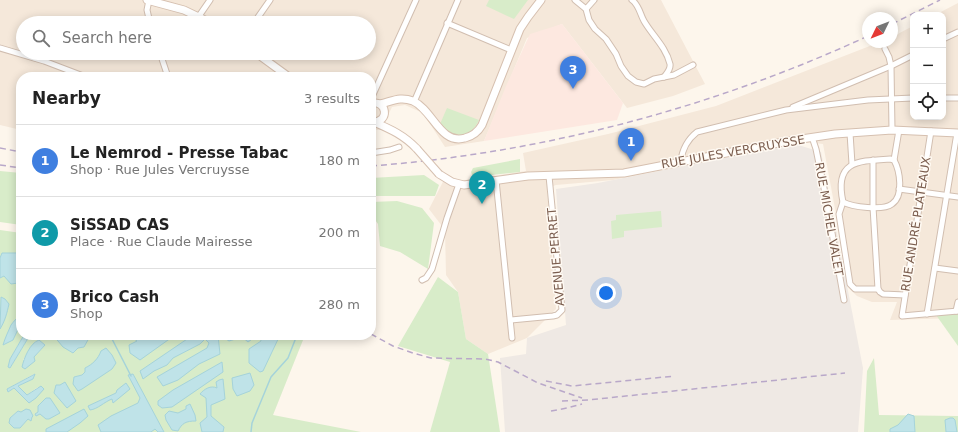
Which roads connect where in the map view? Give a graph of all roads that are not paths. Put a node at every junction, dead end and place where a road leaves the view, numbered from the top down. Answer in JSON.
{"nodes":[{"id":1,"x":148,"y":0,"type":"edge"},
{"id":2,"x":210,"y":0,"type":"edge"},
{"id":3,"x":270,"y":0,"type":"edge"},
{"id":4,"x":416,"y":0,"type":"edge"},
{"id":5,"x":458,"y":0,"type":"edge"},
{"id":6,"x":541,"y":0,"type":"edge"},
{"id":7,"x":575,"y":0,"type":"edge"},
{"id":8,"x":594,"y":0,"type":"edge"},
{"id":9,"x":632,"y":0,"type":"edge"},
{"id":10,"x":586,"y":9,"type":"junction"},
{"id":11,"x":148,"y":16,"type":"edge"},
{"id":12,"x":198,"y":16,"type":"joint"},
{"id":13,"x":259,"y":16,"type":"edge"},
{"id":14,"x":447,"y":23,"type":"junction"},
{"id":15,"x":958,"y":32,"type":"edge"},
{"id":16,"x":946,"y":38,"type":"edge"},
{"id":17,"x":0,"y":48,"type":"edge"},
{"id":18,"x":885,"y":49,"type":"dead end"},
{"id":19,"x":511,"y":50,"type":"junction"},
{"id":20,"x":16,"y":53,"type":"edge"},
{"id":21,"x":910,"y":56,"type":"edge"},
{"id":22,"x":41,"y":60,"type":"edge"},
{"id":23,"x":162,"y":60,"type":"edge"},
{"id":24,"x":266,"y":60,"type":"edge"},
{"id":25,"x":693,"y":65,"type":"dead end"},
{"id":26,"x":891,"y":66,"type":"junction"},
{"id":27,"x":73,"y":72,"type":"edge"},
{"id":28,"x":166,"y":72,"type":"edge"},
{"id":29,"x":282,"y":72,"type":"edge"},
{"id":30,"x":664,"y":77,"type":"junction"},
{"id":31,"x":376,"y":89,"type":"joint"},
{"id":32,"x":892,"y":98,"type":"junction"},
{"id":33,"x":910,"y":98,"type":"edge"},
{"id":34,"x":946,"y":98,"type":"edge"},
{"id":35,"x":958,"y":98,"type":"edge"},
{"id":36,"x":393,"y":101,"type":"junction"},
{"id":37,"x":414,"y":102,"type":"junction"},
{"id":38,"x":376,"y":104,"type":"edge"},
{"id":39,"x":786,"y":110,"type":"junction"},
{"id":40,"x":384,"y":113,"type":"junction"},
{"id":41,"x":376,"y":121,"type":"edge"},
{"id":42,"x":376,"y":124,"type":"edge"},
{"id":43,"x":392,"y":130,"type":"junction"},
{"id":44,"x":895,"y":130,"type":"junction"},
{"id":45,"x":931,"y":131,"type":"junction"},
{"id":46,"x":850,"y":133,"type":"junction"},
{"id":47,"x":958,"y":133,"type":"edge"},
{"id":48,"x":812,"y":137,"type":"junction"},
{"id":49,"x":399,"y":147,"type":"dead end"},
{"id":50,"x":376,"y":152,"type":"edge"},
{"id":51,"x":873,"y":160,"type":"junction"},
{"id":52,"x":894,"y":160,"type":"junction"},
{"id":53,"x":681,"y":161,"type":"junction"},
{"id":54,"x":852,"y":164,"type":"junction"},
{"id":55,"x":549,"y":176,"type":"junction"},
{"id":56,"x":496,"y":180,"type":"junction"},
{"id":57,"x":459,"y":184,"type":"junction"},
{"id":58,"x":899,"y":189,"type":"junction"},
{"id":59,"x":921,"y":191,"type":"junction"},
{"id":60,"x":947,"y":196,"type":"junction"},
{"id":61,"x":958,"y":197,"type":"edge"},
{"id":62,"x":843,"y":202,"type":"junction"},
{"id":63,"x":873,"y":207,"type":"junction"},
{"id":64,"x":935,"y":268,"type":"junction"},
{"id":65,"x":958,"y":271,"type":"edge"},
{"id":66,"x":422,"y":280,"type":"dead end"},
{"id":67,"x":878,"y":289,"type":"junction"},
{"id":68,"x":905,"y":295,"type":"junction"},
{"id":69,"x":844,"y":300,"type":"dead end"},
{"id":70,"x":958,"y":302,"type":"edge"},
{"id":71,"x":957,"y":311,"type":"edge"},
{"id":72,"x":927,"y":314,"type":"junction"},
{"id":73,"x":511,"y":320,"type":"junction"},
{"id":74,"x":512,"y":338,"type":"dead end"}],
"edges":[{"from":1,"to":11,"type":"street"},
{"from":1,"to":12,"type":"main road"},
{"from":2,"to":12,"type":"street"},
{"from":3,"to":13,"type":"street"},
{"from":4,"to":31,"type":"street"},
{"from":5,"to":14,"type":"street"},
{"from":6,"to":19,"type":"main road"},
{"from":7,"to":10,"type":"street"},
{"from":8,"to":10,"type":"street"},
{"from":9,"to":30,"type":"street"},
{"from":10,"to":30,"type":"street"},
{"from":14,"to":19,"type":"street"},
{"from":14,"to":37,"type":"street"},
{"from":15,"to":16,"type":"street"},
{"from":17,"to":20,"type":"street"},
{"from":18,"to":26,"type":"street"},
{"from":19,"to":37,"type":"main road"},
{"from":21,"to":26,"type":"street"},
{"from":22,"to":27,"type":"street"},
{"from":23,"to":28,"type":"street"},
{"from":24,"to":29,"type":"main road"},
{"from":25,"to":30,"type":"street"},
{"from":26,"to":32,"type":"street"},
{"from":26,"to":39,"type":"street"},
{"from":31,"to":38,"type":"street"},
{"from":32,"to":33,"type":"street"},
{"from":32,"to":39,"type":"street"},
{"from":32,"to":44,"type":"street"},
{"from":34,"to":35,"type":"street"},
{"from":36,"to":37,"type":"main road"},
{"from":36,"to":38,"type":"main road"},
{"from":36,"to":40,"type":"main road"},
{"from":38,"to":40,"type":"main road"},
{"from":39,"to":53,"type":"street"},
{"from":40,"to":41,"type":"main road"},
{"from":40,"to":43,"type":"main road"},
{"from":42,"to":43,"type":"main road"},
{"from":43,"to":57,"type":"main road","name":"RUE JULES VERCRUYSSE","bridge":true},
{"from":44,"to":45,"type":"main road","name":"RUE JULES VERCRUYSSE"},
{"from":44,"to":46,"type":"main road","name":"RUE JULES VERCRUYSSE"},
{"from":44,"to":52,"type":"street"},
{"from":45,"to":47,"type":"main road","name":"RUE JULES VERCRUYSSE"},
{"from":45,"to":59,"type":"street","name":"RUE ANDRÉ PLATEAUX"},
{"from":46,"to":48,"type":"main road","name":"RUE JULES VERCRUYSSE"},
{"from":46,"to":54,"type":"street"},
{"from":47,"to":60,"type":"street"},
{"from":48,"to":53,"type":"main road","name":"RUE JULES VERCRUYSSE"},
{"from":48,"to":69,"type":"street","name":"RUE MICHEL VALET"},
{"from":49,"to":50,"type":"street"},
{"from":51,"to":52,"type":"street"},
{"from":51,"to":54,"type":"street"},
{"from":51,"to":63,"type":"street"},
{"from":52,"to":58,"type":"street"},
{"from":53,"to":55,"type":"main road","name":"RUE JULES VERCRUYSSE"},
{"from":54,"to":62,"type":"street"},
{"from":55,"to":56,"type":"main road","name":"RUE JULES VERCRUYSSE"},
{"from":55,"to":73,"type":"street","name":"AVENUE PERRET"},
{"from":56,"to":57,"type":"main road","name":"RUE JULES VERCRUYSSE"},
{"from":56,"to":73,"type":"street"},
{"from":57,"to":66,"type":"street"},
{"from":58,"to":59,"type":"street"},
{"from":58,"to":63,"type":"street"},
{"from":59,"to":60,"type":"street"},
{"from":59,"to":68,"type":"street","name":"RUE ANDRÉ PLATEAUX"},
{"from":60,"to":61,"type":"street"},
{"from":60,"to":64,"type":"street"},
{"from":62,"to":63,"type":"street"},
{"from":62,"to":67,"type":"street"},
{"from":63,"to":67,"type":"street"},
{"from":64,"to":65,"type":"street"},
{"from":64,"to":72,"type":"street"},
{"from":67,"to":68,"type":"street"},
{"from":68,"to":72,"type":"street","name":"RUE ANDRÉ PLATEAUX"},
{"from":70,"to":71,"type":"street"},
{"from":71,"to":72,"type":"street"},
{"from":73,"to":74,"type":"street"}]}
